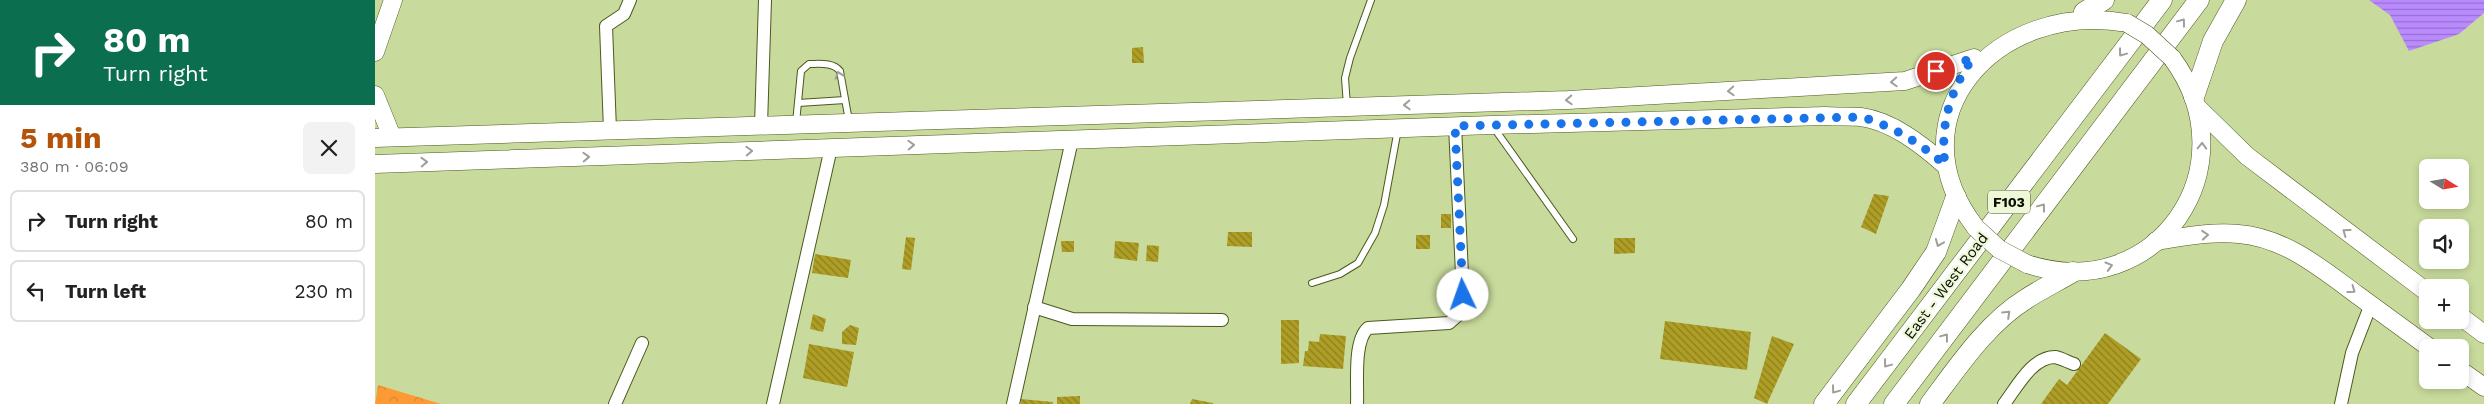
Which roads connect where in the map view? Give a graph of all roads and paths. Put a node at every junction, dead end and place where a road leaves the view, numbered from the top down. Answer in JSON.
{"nodes":[{"id":1,"x":393,"y":0,"type":"edge"},
{"id":2,"x":630,"y":0,"type":"edge"},
{"id":3,"x":765,"y":0,"type":"edge"},
{"id":4,"x":1371,"y":0,"type":"edge"},
{"id":5,"x":2104,"y":0,"type":"edge"},
{"id":6,"x":2162,"y":0,"type":"edge"},
{"id":7,"x":2199,"y":0,"type":"edge"},
{"id":8,"x":2236,"y":0,"type":"edge"},
{"id":9,"x":2084,"y":12,"type":"junction"},
{"id":10,"x":375,"y":52,"type":"edge"},
{"id":11,"x":1973,"y":58,"type":"junction"},
{"id":12,"x":375,"y":95,"type":"edge"},
{"id":13,"x":845,"y":100,"type":"junction"},
{"id":14,"x":2196,"y":102,"type":"junction"},
{"id":15,"x":798,"y":103,"type":"junction"},
{"id":16,"x":1347,"y":107,"type":"junction"},
{"id":17,"x":849,"y":122,"type":"junction"},
{"id":18,"x":795,"y":124,"type":"junction"},
{"id":19,"x":761,"y":125,"type":"junction"},
{"id":20,"x":1492,"y":125,"type":"junction"},
{"id":21,"x":1455,"y":126,"type":"junction"},
{"id":22,"x":1398,"y":128,"type":"junction"},
{"id":23,"x":610,"y":130,"type":"junction"},
{"id":24,"x":383,"y":138,"type":"edge"},
{"id":25,"x":1072,"y":140,"type":"junction"},
{"id":26,"x":831,"y":148,"type":"junction"},
{"id":27,"x":1945,"y":165,"type":"junction"},
{"id":28,"x":379,"y":167,"type":"edge"},
{"id":29,"x":1956,"y":197,"type":"junction"},
{"id":30,"x":1573,"y":239,"type":"dead end"},
{"id":31,"x":2156,"y":241,"type":"junction"},
{"id":32,"x":2073,"y":272,"type":"junction"},
{"id":33,"x":1312,"y":283,"type":"dead end"},
{"id":34,"x":2419,"y":286,"type":"edge"},
{"id":35,"x":2371,"y":304,"type":"junction"},
{"id":36,"x":1034,"y":307,"type":"junction"},
{"id":37,"x":1222,"y":320,"type":"dead end"},
{"id":38,"x":2469,"y":323,"type":"edge"},
{"id":39,"x":2484,"y":334,"type":"edge"},
{"id":40,"x":2419,"y":340,"type":"edge"},
{"id":41,"x":643,"y":344,"type":"dead end"},
{"id":42,"x":2074,"y":364,"type":"dead end"},
{"id":43,"x":2469,"y":376,"type":"edge"},
{"id":44,"x":2484,"y":387,"type":"edge"},
{"id":45,"x":615,"y":404,"type":"edge"},
{"id":46,"x":773,"y":404,"type":"edge"},
{"id":47,"x":1013,"y":404,"type":"edge"},
{"id":48,"x":1357,"y":404,"type":"edge"},
{"id":49,"x":1824,"y":404,"type":"edge"},
{"id":50,"x":1856,"y":404,"type":"edge"},
{"id":51,"x":1894,"y":404,"type":"edge"},
{"id":52,"x":1930,"y":404,"type":"edge"},
{"id":53,"x":2004,"y":404,"type":"edge"},
{"id":54,"x":2341,"y":404,"type":"edge"}],
"edges":[{"from":1,"to":10,"type":"main road"},
{"from":2,"to":23,"type":"street"},
{"from":3,"to":19,"type":"street"},
{"from":4,"to":16,"type":"lane"},
{"from":5,"to":9,"type":"main road"},
{"from":6,"to":50,"type":"main road","name":"East - West Road","number":"F103","one_way":true},
{"from":51,"to":7,"type":"main road","name":"East - West Road","number":"F103","one_way":true},
{"from":8,"to":14,"type":"main road"},
{"from":9,"to":11,"type":"main road"},
{"from":9,"to":14,"type":"main road","bridge":true},
{"from":11,"to":16,"type":"main road","one_way":true},
{"from":11,"to":27,"type":"main road"},
{"from":12,"to":24,"type":"main road"},
{"from":13,"to":15,"type":"lane"},
{"from":13,"to":15,"type":"lane","one_way":true},
{"from":13,"to":17,"type":"lane"},
{"from":31,"to":14,"type":"main road","one_way":true},
{"from":34,"to":14,"type":"main road","one_way":true},
{"from":15,"to":18,"type":"lane"},
{"from":16,"to":17,"type":"main road"},
{"from":17,"to":18,"type":"main road"},
{"from":18,"to":19,"type":"main road"},
{"from":19,"to":23,"type":"main road"},
{"from":20,"to":21,"type":"main road"},
{"from":20,"to":27,"type":"main road"},
{"from":20,"to":30,"type":"lane"},
{"from":21,"to":22,"type":"main road"},
{"from":21,"to":48,"type":"street"},
{"from":22,"to":25,"type":"main road"},
{"from":22,"to":33,"type":"lane"},
{"from":23,"to":24,"type":"main road"},
{"from":26,"to":25,"type":"main road","one_way":true},
{"from":25,"to":36,"type":"street"},
{"from":28,"to":26,"type":"main road","one_way":true},
{"from":26,"to":46,"type":"street"},
{"from":27,"to":29,"type":"main road"},
{"from":29,"to":32,"type":"main road","bridge":true},
{"from":29,"to":49,"type":"main road","one_way":true},
{"from":32,"to":31,"type":"main road","one_way":true},
{"from":31,"to":35,"type":"main road","one_way":true},
{"from":52,"to":32,"type":"main road","one_way":true},
{"from":35,"to":40,"type":"main road"},
{"from":35,"to":54,"type":"street"},
{"from":36,"to":37,"type":"street"},
{"from":36,"to":47,"type":"street"},
{"from":38,"to":39,"type":"main road"},
{"from":41,"to":45,"type":"street"},
{"from":42,"to":53,"type":"street"},
{"from":43,"to":44,"type":"main road"}]}
